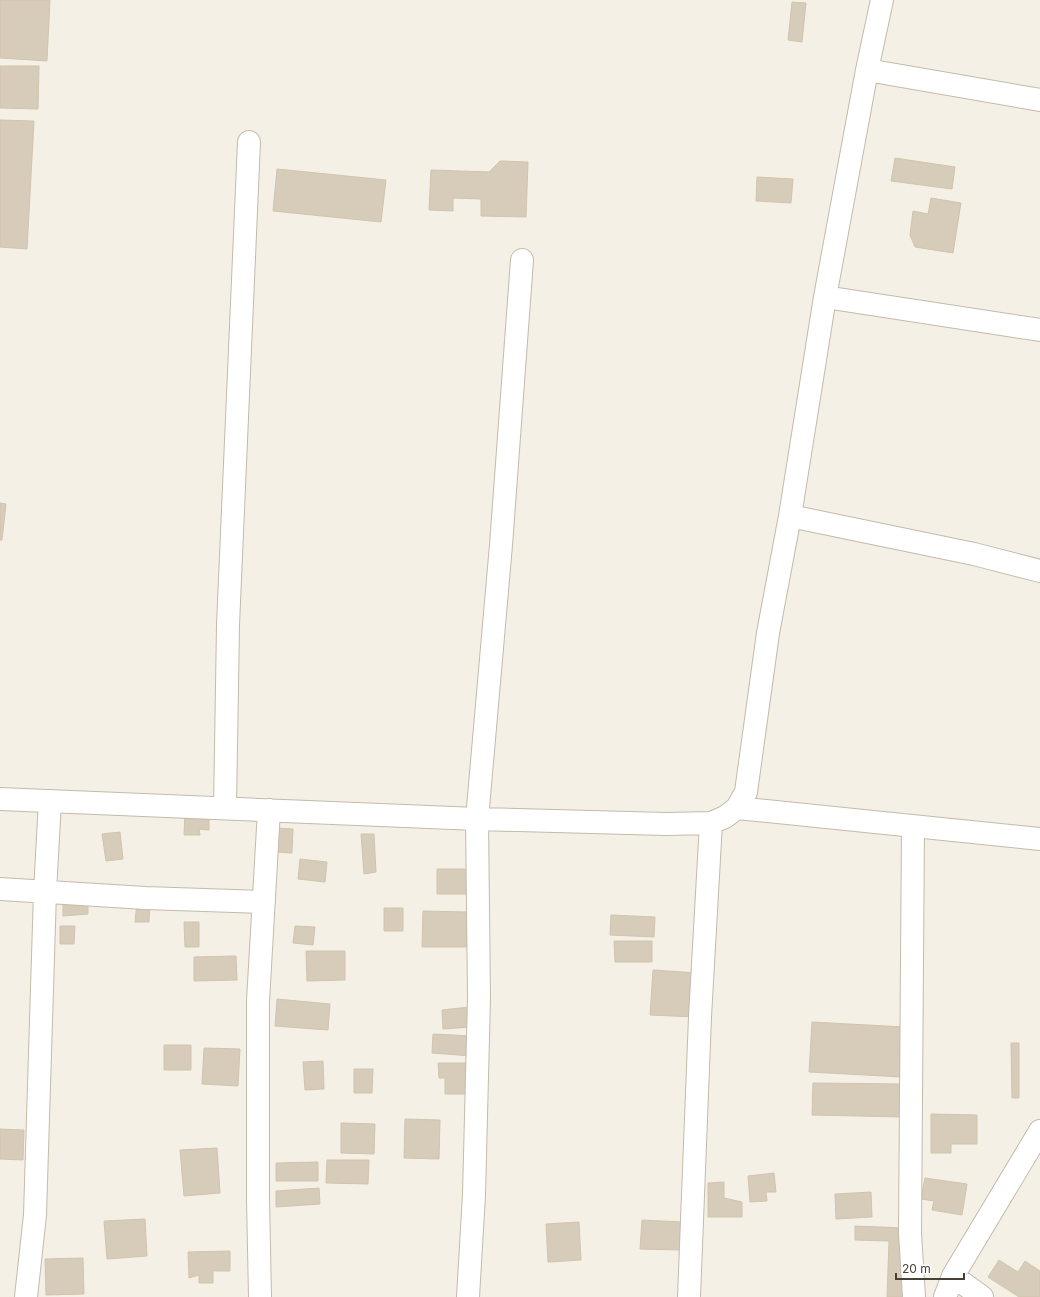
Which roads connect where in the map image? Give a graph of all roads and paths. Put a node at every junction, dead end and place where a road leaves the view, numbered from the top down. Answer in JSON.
{"nodes":[{"id":1,"x":882,"y":0,"type":"edge"},
{"id":2,"x":867,"y":70,"type":"junction"},
{"id":3,"x":1040,"y":100,"type":"edge"},
{"id":4,"x":249,"y":142,"type":"dead end"},
{"id":5,"x":522,"y":260,"type":"dead end"},
{"id":6,"x":825,"y":297,"type":"junction"},
{"id":7,"x":1040,"y":330,"type":"edge"},
{"id":8,"x":790,"y":516,"type":"junction"},
{"id":9,"x":1040,"y":571,"type":"edge"},
{"id":10,"x":0,"y":799,"type":"edge"},
{"id":11,"x":50,"y":801,"type":"junction"},
{"id":12,"x":225,"y":808,"type":"junction"},
{"id":13,"x":737,"y":808,"type":"junction"},
{"id":14,"x":269,"y":810,"type":"junction"},
{"id":15,"x":477,"y":819,"type":"junction"},
{"id":16,"x":711,"y":823,"type":"junction"},
{"id":17,"x":913,"y":826,"type":"junction"},
{"id":18,"x":1040,"y":839,"type":"edge"},
{"id":19,"x":0,"y":889,"type":"edge"},
{"id":20,"x":45,"y":892,"type":"junction"},
{"id":21,"x":264,"y":902,"type":"junction"},
{"id":22,"x":1040,"y":1131,"type":"edge"},
{"id":23,"x":953,"y":1276,"type":"junction"},
{"id":24,"x":26,"y":1297,"type":"edge"},
{"id":25,"x":260,"y":1297,"type":"edge"},
{"id":26,"x":468,"y":1297,"type":"edge"},
{"id":27,"x":689,"y":1297,"type":"edge"},
{"id":28,"x":914,"y":1297,"type":"edge"},
{"id":29,"x":945,"y":1297,"type":"edge"},
{"id":30,"x":982,"y":1297,"type":"edge"}],
"edges":[{"from":1,"to":2,"type":"street"},
{"from":2,"to":3,"type":"street"},
{"from":2,"to":6,"type":"street"},
{"from":4,"to":12,"type":"street"},
{"from":5,"to":15,"type":"street"},
{"from":6,"to":7,"type":"street"},
{"from":6,"to":8,"type":"street"},
{"from":8,"to":9,"type":"street"},
{"from":8,"to":13,"type":"street"},
{"from":10,"to":11,"type":"street"},
{"from":11,"to":12,"type":"street"},
{"from":11,"to":20,"type":"street"},
{"from":12,"to":14,"type":"street"},
{"from":13,"to":16,"type":"street"},
{"from":13,"to":17,"type":"street"},
{"from":14,"to":15,"type":"street"},
{"from":14,"to":21,"type":"street"},
{"from":15,"to":16,"type":"street"},
{"from":15,"to":26,"type":"street"},
{"from":16,"to":27,"type":"street"},
{"from":17,"to":18,"type":"street"},
{"from":17,"to":28,"type":"street"},
{"from":19,"to":20,"type":"street"},
{"from":20,"to":21,"type":"street"},
{"from":20,"to":24,"type":"street"},
{"from":21,"to":25,"type":"street"},
{"from":22,"to":23,"type":"street"},
{"from":23,"to":29,"type":"street"},
{"from":23,"to":30,"type":"street"}]}
